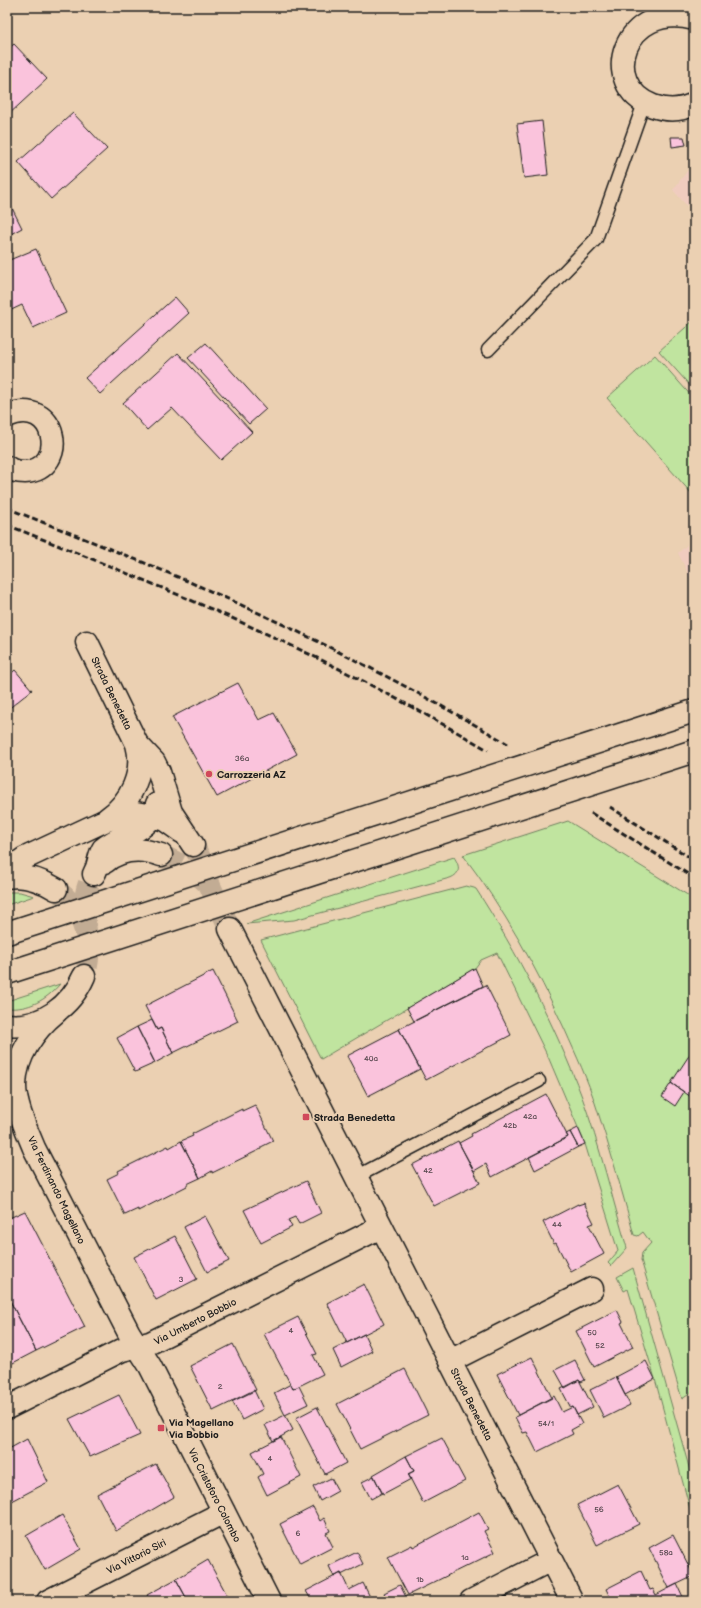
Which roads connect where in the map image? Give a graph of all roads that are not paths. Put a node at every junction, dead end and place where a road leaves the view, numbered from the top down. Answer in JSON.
{"nodes":[{"id":1,"x":694,"y":19,"type":"edge"},
{"id":2,"x":644,"y":103,"type":"junction"},
{"id":3,"x":694,"y":104,"type":"edge"},
{"id":4,"x":488,"y":350,"type":"dead end"},
{"id":5,"x":7,"y":416,"type":"edge"},
{"id":6,"x":7,"y":467,"type":"edge"},
{"id":7,"x":87,"y":642,"type":"dead end"},
{"id":8,"x":694,"y":711,"type":"edge"},
{"id":9,"x":137,"y":744,"type":"junction"},
{"id":10,"x":694,"y":752,"type":"edge"},
{"id":11,"x":159,"y":772,"type":"junction"},
{"id":12,"x":152,"y":816,"type":"junction"},
{"id":13,"x":102,"y":822,"type":"junction"},
{"id":14,"x":161,"y":856,"type":"tunnel mouth"},
{"id":15,"x":7,"y":871,"type":"edge"},
{"id":16,"x":7,"y":877,"type":"edge"},
{"id":17,"x":56,"y":889,"type":"tunnel mouth"},
{"id":18,"x":230,"y":929,"type":"tunnel mouth"},
{"id":19,"x":7,"y":933,"type":"edge"},
{"id":20,"x":7,"y":973,"type":"edge"},
{"id":21,"x":84,"y":976,"type":"tunnel mouth"},
{"id":22,"x":57,"y":1012,"type":"junction"},
{"id":23,"x":17,"y":1024,"type":"edge"},
{"id":24,"x":7,"y":1031,"type":"edge"},
{"id":25,"x":539,"y":1081,"type":"dead end"},
{"id":26,"x":356,"y":1177,"type":"junction"},
{"id":27,"x":381,"y":1227,"type":"junction"},
{"id":28,"x":592,"y":1289,"type":"dead end"},
{"id":29,"x":138,"y":1346,"type":"junction"},
{"id":30,"x":450,"y":1361,"type":"junction"},
{"id":31,"x":7,"y":1408,"type":"edge"},
{"id":32,"x":224,"y":1512,"type":"junction"},
{"id":33,"x":551,"y":1560,"type":"junction"},
{"id":34,"x":48,"y":1601,"type":"edge"},
{"id":35,"x":269,"y":1601,"type":"edge"},
{"id":36,"x":470,"y":1601,"type":"edge"},
{"id":37,"x":572,"y":1601,"type":"edge"}],
"edges":[{"from":1,"to":2,"type":"main road"},
{"from":2,"to":3,"type":"main road"},
{"from":2,"to":4,"type":"lane"},
{"from":5,"to":6,"type":"main road"},
{"from":7,"to":9,"type":"main road","name":"Strada Benedetta"},
{"from":8,"to":19,"type":"main road","bridge":true},
{"from":9,"to":11,"type":"main road","name":"Strada Benedetta"},
{"from":9,"to":13,"type":"main road","name":"Strada Benedetta"},
{"from":10,"to":20,"type":"main road","bridge":true},
{"from":11,"to":12,"type":"main road"},
{"from":11,"to":12,"type":"main road","name":"Strada Benedetta"},
{"from":12,"to":13,"type":"main road","name":"Strada Benedetta"},
{"from":12,"to":14,"type":"main road"},
{"from":13,"to":15,"type":"main road","name":"Strada Benedetta"},
{"from":16,"to":17,"type":"main road"},
{"from":18,"to":26,"type":"main road","name":"Strada Benedetta"},
{"from":21,"to":22,"type":"main road","name":"Via Ferdinando Magellano"},
{"from":22,"to":23,"type":"main road","name":"Via Ferdinando Magellano"},
{"from":22,"to":29,"type":"main road","name":"Via Ferdinando Magellano"},
{"from":23,"to":24,"type":"main road","name":"Via Ferdinando Magellano"},
{"from":25,"to":26,"type":"lane"},
{"from":26,"to":27,"type":"main road","name":"Strada Benedetta"},
{"from":27,"to":29,"type":"main road","name":"Via Umberto Bobbio"},
{"from":27,"to":30,"type":"main road","name":"Strada Benedetta"},
{"from":28,"to":30,"type":"main road"},
{"from":29,"to":31,"type":"main road","name":"Via Umberto Bobbio"},
{"from":29,"to":32,"type":"main road","name":"Via Cristoforo Colombo"},
{"from":30,"to":33,"type":"main road","name":"Strada Benedetta"},
{"from":32,"to":34,"type":"main road","name":"Via Vittorio Siri"},
{"from":32,"to":35,"type":"main road","name":"Via Cristoforo Colombo"},
{"from":33,"to":36,"type":"main road"},
{"from":33,"to":37,"type":"main road","name":"Strada Benedetta"}]}
